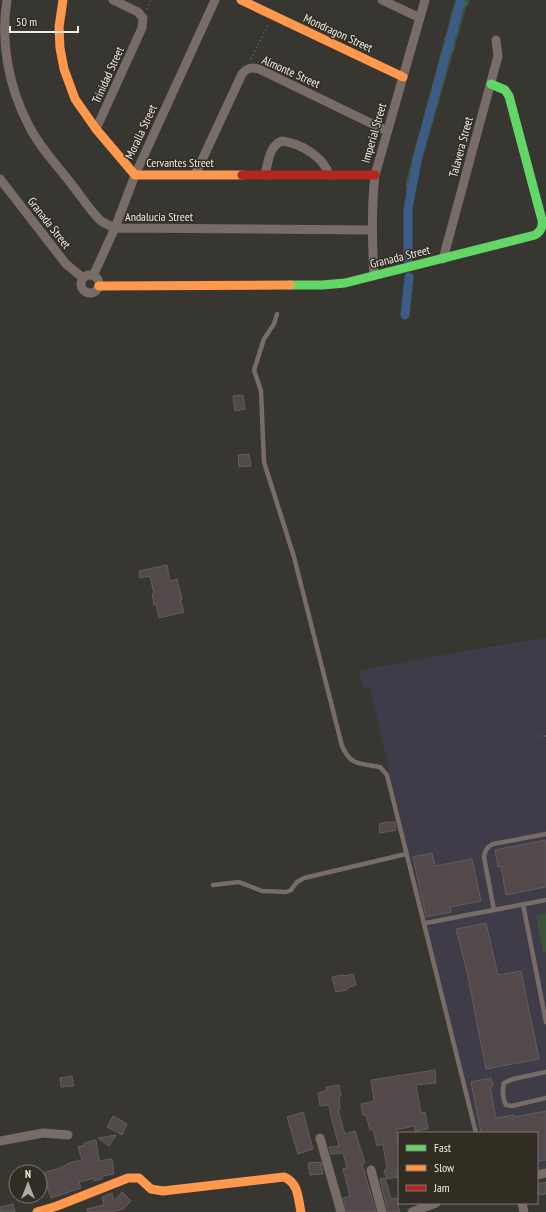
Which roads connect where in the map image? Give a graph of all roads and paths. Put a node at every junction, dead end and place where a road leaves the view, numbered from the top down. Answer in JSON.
{"nodes":[{"id":1,"x":7,"y":0,"type":"edge"},
{"id":2,"x":63,"y":0,"type":"edge"},
{"id":3,"x":114,"y":0,"type":"edge"},
{"id":4,"x":215,"y":0,"type":"edge"},
{"id":5,"x":241,"y":0,"type":"edge"},
{"id":6,"x":382,"y":0,"type":"edge"},
{"id":7,"x":425,"y":0,"type":"edge"},
{"id":8,"x":272,"y":15,"type":"junction"},
{"id":9,"x":420,"y":18,"type":"junction"},
{"id":10,"x":496,"y":40,"type":"dead end"},
{"id":11,"x":245,"y":70,"type":"junction"},
{"id":12,"x":403,"y":77,"type":"junction"},
{"id":13,"x":491,"y":84,"type":"junction"},
{"id":14,"x":96,"y":129,"type":"junction"},
{"id":15,"x":388,"y":131,"type":"junction"},
{"id":16,"x":135,"y":175,"type":"junction"},
{"id":17,"x":195,"y":175,"type":"junction"},
{"id":18,"x":265,"y":175,"type":"junction"},
{"id":19,"x":329,"y":175,"type":"junction"},
{"id":20,"x":375,"y":175,"type":"junction"},
{"id":21,"x":0,"y":179,"type":"edge"},
{"id":22,"x":115,"y":228,"type":"junction"},
{"id":23,"x":371,"y":230,"type":"junction"},
{"id":24,"x":443,"y":259,"type":"junction"},
{"id":25,"x":93,"y":276,"type":"junction"},
{"id":26,"x":374,"y":276,"type":"junction"},
{"id":27,"x":83,"y":278,"type":"junction"},
{"id":28,"x":99,"y":286,"type":"junction"},
{"id":29,"x":276,"y":314,"type":"dead end"},
{"id":30,"x":541,"y":736,"type":"dead end"},
{"id":31,"x":546,"y":736,"type":"edge"},
{"id":32,"x":546,"y":834,"type":"edge"},
{"id":33,"x":406,"y":854,"type":"junction"},
{"id":34,"x":212,"y":885,"type":"dead end"},
{"id":35,"x":546,"y":900,"type":"edge"},
{"id":36,"x":523,"y":904,"type":"junction"},
{"id":37,"x":494,"y":910,"type":"junction"},
{"id":38,"x":426,"y":923,"type":"dead end"},
{"id":39,"x":546,"y":1022,"type":"edge"},
{"id":40,"x":546,"y":1072,"type":"edge"},
{"id":41,"x":546,"y":1098,"type":"edge"},
{"id":42,"x":476,"y":1132,"type":"edge"},
{"id":43,"x":68,"y":1136,"type":"dead end"},
{"id":44,"x":320,"y":1138,"type":"dead end"},
{"id":45,"x":0,"y":1141,"type":"edge"},
{"id":46,"x":371,"y":1170,"type":"dead end"},
{"id":47,"x":433,"y":1204,"type":"edge"},
{"id":48,"x":37,"y":1212,"type":"edge"},
{"id":49,"x":300,"y":1212,"type":"edge"},
{"id":50,"x":341,"y":1212,"type":"edge"},
{"id":51,"x":382,"y":1212,"type":"edge"},
{"id":52,"x":412,"y":1212,"type":"edge"}],
"edges":[{"from":1,"to":22,"type":"street","name":"Andalucia Street"},
{"from":2,"to":14,"type":"street","name":"Cervantes Street"},
{"from":3,"to":14,"type":"street","name":"Trinidad Street"},
{"from":4,"to":16,"type":"street","name":"Moralla Street"},
{"from":5,"to":8,"type":"street","name":"Mondragon Street"},
{"from":6,"to":9,"type":"street"},
{"from":7,"to":9,"type":"street","name":"Imperial Street"},
{"from":8,"to":11,"type":"path"},
{"from":8,"to":12,"type":"street","name":"Mondragon Street"},
{"from":9,"to":12,"type":"street","name":"Imperial Street"},
{"from":10,"to":13,"type":"street","name":"Talavera Street"},
{"from":11,"to":15,"type":"street","name":"Almonte Street"},
{"from":11,"to":17,"type":"street","name":"Almonte Street"},
{"from":12,"to":15,"type":"street","name":"Imperial Street"},
{"from":13,"to":24,"type":"street","name":"Talavera Street"},
{"from":13,"to":24,"type":"street","name":"Granada Street"},
{"from":14,"to":16,"type":"street","name":"Cervantes Street"},
{"from":15,"to":20,"type":"street","name":"Imperial Street"},
{"from":16,"to":17,"type":"street","name":"Cervantes Street"},
{"from":16,"to":22,"type":"street","name":"Moralla Street"},
{"from":17,"to":18,"type":"street","name":"Cervantes Street"},
{"from":18,"to":19,"type":"street","name":"Cervantes Street"},
{"from":18,"to":19,"type":"street"},
{"from":19,"to":20,"type":"street","name":"Cervantes Street"},
{"from":20,"to":23,"type":"street","name":"Imperial Street"},
{"from":21,"to":27,"type":"street","name":"Granada Street"},
{"from":22,"to":23,"type":"street","name":"Andalucia Street"},
{"from":22,"to":25,"type":"street","name":"Moralla Street"},
{"from":23,"to":26,"type":"street","name":"Imperial Street"},
{"from":24,"to":26,"type":"street","name":"Granada Street"},
{"from":25,"to":27,"type":"street"},
{"from":25,"to":28,"type":"street"},
{"from":26,"to":28,"type":"street","name":"Granada Street"},
{"from":27,"to":28,"type":"street"},
{"from":29,"to":33,"type":"lane"},
{"from":30,"to":31,"type":"path"},
{"from":32,"to":37,"type":"lane"},
{"from":33,"to":34,"type":"lane"},
{"from":33,"to":42,"type":"lane"},
{"from":35,"to":36,"type":"lane"},
{"from":36,"to":37,"type":"lane"},
{"from":36,"to":39,"type":"lane"},
{"from":37,"to":38,"type":"lane"},
{"from":40,"to":41,"type":"lane"},
{"from":43,"to":45,"type":"street"},
{"from":44,"to":50,"type":"street"},
{"from":46,"to":51,"type":"street"},
{"from":47,"to":52,"type":"street"},
{"from":48,"to":49,"type":"street"}]}
